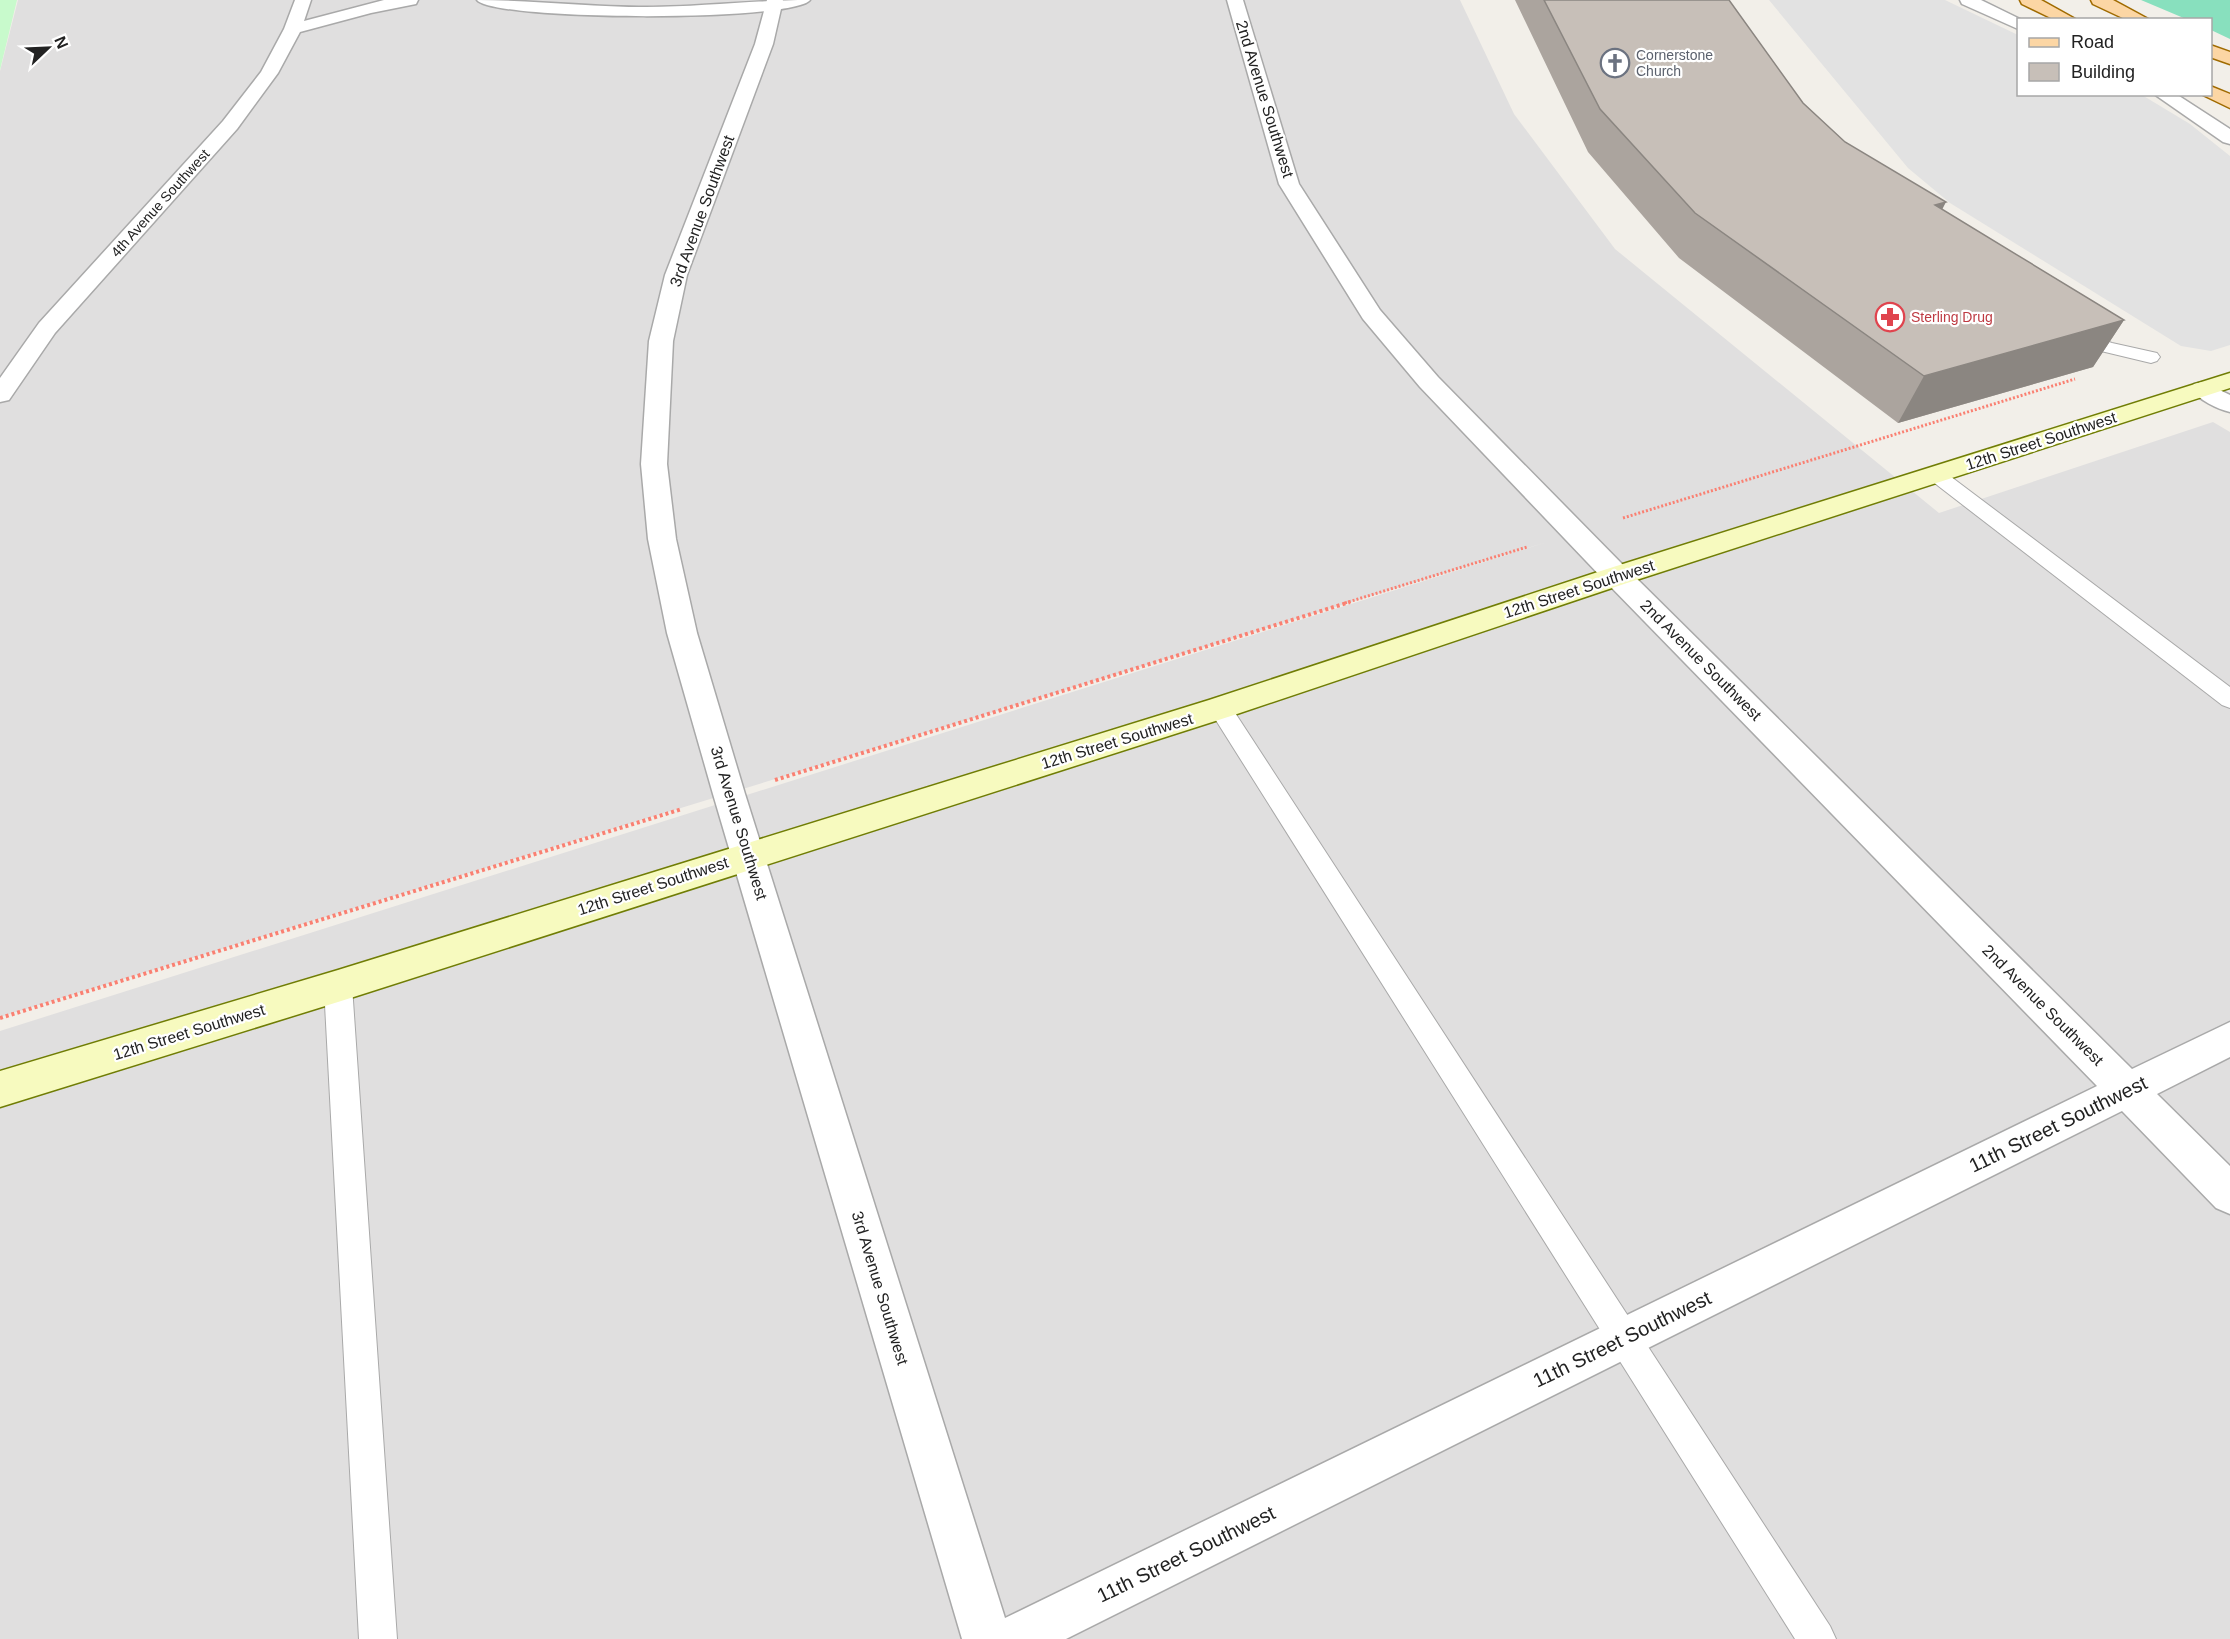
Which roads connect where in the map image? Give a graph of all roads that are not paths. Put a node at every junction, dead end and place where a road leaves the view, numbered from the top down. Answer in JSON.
{"nodes":[{"id":1,"x":303,"y":0,"type":"edge"},
{"id":2,"x":410,"y":0,"type":"edge"},
{"id":3,"x":485,"y":0,"type":"edge"},
{"id":4,"x":1235,"y":0,"type":"edge"},
{"id":5,"x":1968,"y":0,"type":"edge"},
{"id":6,"x":2028,"y":0,"type":"edge"},
{"id":7,"x":2099,"y":0,"type":"edge"},
{"id":8,"x":784,"y":2,"type":"edge"},
{"id":9,"x":2065,"y":18,"type":"edge"},
{"id":10,"x":2138,"y":18,"type":"edge"},
{"id":11,"x":2017,"y":23,"type":"edge"},
{"id":12,"x":293,"y":29,"type":"junction"},
{"id":13,"x":2212,"y":50,"type":"edge"},
{"id":14,"x":2230,"y":59,"type":"edge"},
{"id":15,"x":2212,"y":91,"type":"edge"},
{"id":16,"x":2166,"y":96,"type":"edge"},
{"id":17,"x":2230,"y":102,"type":"edge"},
{"id":18,"x":2230,"y":138,"type":"edge"},
{"id":19,"x":2055,"y":325,"type":"edge"},
{"id":20,"x":2151,"y":357,"type":"road end"},
{"id":21,"x":2217,"y":385,"type":"edge"},
{"id":22,"x":0,"y":395,"type":"edge"},
{"id":23,"x":2230,"y":405,"type":"edge"},
{"id":24,"x":1935,"y":474,"type":"junction"},
{"id":25,"x":1617,"y":576,"type":"junction"},
{"id":26,"x":2230,"y":699,"type":"edge"},
{"id":27,"x":1220,"y":708,"type":"junction"},
{"id":28,"x":749,"y":856,"type":"junction"},
{"id":29,"x":338,"y":986,"type":"junction"},
{"id":30,"x":2230,"y":1039,"type":"edge"},
{"id":31,"x":0,"y":1089,"type":"edge"},
{"id":32,"x":2127,"y":1090,"type":"junction"},
{"id":33,"x":2230,"y":1194,"type":"edge"},
{"id":34,"x":1623,"y":1338,"type":"junction"},
{"id":35,"x":378,"y":1639,"type":"edge"},
{"id":36,"x":987,"y":1639,"type":"edge"},
{"id":37,"x":1014,"y":1639,"type":"edge"},
{"id":38,"x":1817,"y":1639,"type":"edge"}],
"edges":[{"from":1,"to":12,"type":"street","name":"4th Avenue Southwest"},
{"from":2,"to":12,"type":"street"},
{"from":3,"to":8,"type":"street"},
{"from":4,"to":25,"type":"street","name":"2nd Avenue Southwest"},
{"from":5,"to":11,"type":"street"},
{"from":6,"to":9,"type":"main road"},
{"from":7,"to":10,"type":"main road"},
{"from":8,"to":28,"type":"street","name":"3rd Avenue Southwest"},
{"from":12,"to":22,"type":"street","name":"4th Avenue Southwest"},
{"from":13,"to":14,"type":"main road"},
{"from":15,"to":17,"type":"main road"},
{"from":16,"to":18,"type":"street"},
{"from":19,"to":20,"type":"lane"},
{"from":21,"to":23,"type":"street"},
{"from":21,"to":24,"type":"main road","name":"12th Street Southwest"},
{"from":24,"to":25,"type":"main road","name":"12th Street Southwest"},
{"from":24,"to":26,"type":"lane"},
{"from":25,"to":27,"type":"main road","name":"12th Street Southwest"},
{"from":25,"to":32,"type":"street","name":"2nd Avenue Southwest"},
{"from":27,"to":28,"type":"main road","name":"12th Street Southwest"},
{"from":27,"to":34,"type":"lane"},
{"from":28,"to":29,"type":"main road","name":"12th Street Southwest"},
{"from":28,"to":36,"type":"street","name":"3rd Avenue Southwest"},
{"from":29,"to":31,"type":"main road","name":"12th Street Southwest"},
{"from":29,"to":35,"type":"lane"},
{"from":30,"to":32,"type":"street","name":"11th Street Southwest"},
{"from":32,"to":33,"type":"street","name":"2nd Avenue Southwest"},
{"from":32,"to":34,"type":"street","name":"11th Street Southwest"},
{"from":34,"to":37,"type":"street","name":"11th Street Southwest"},
{"from":34,"to":38,"type":"lane"}]}
